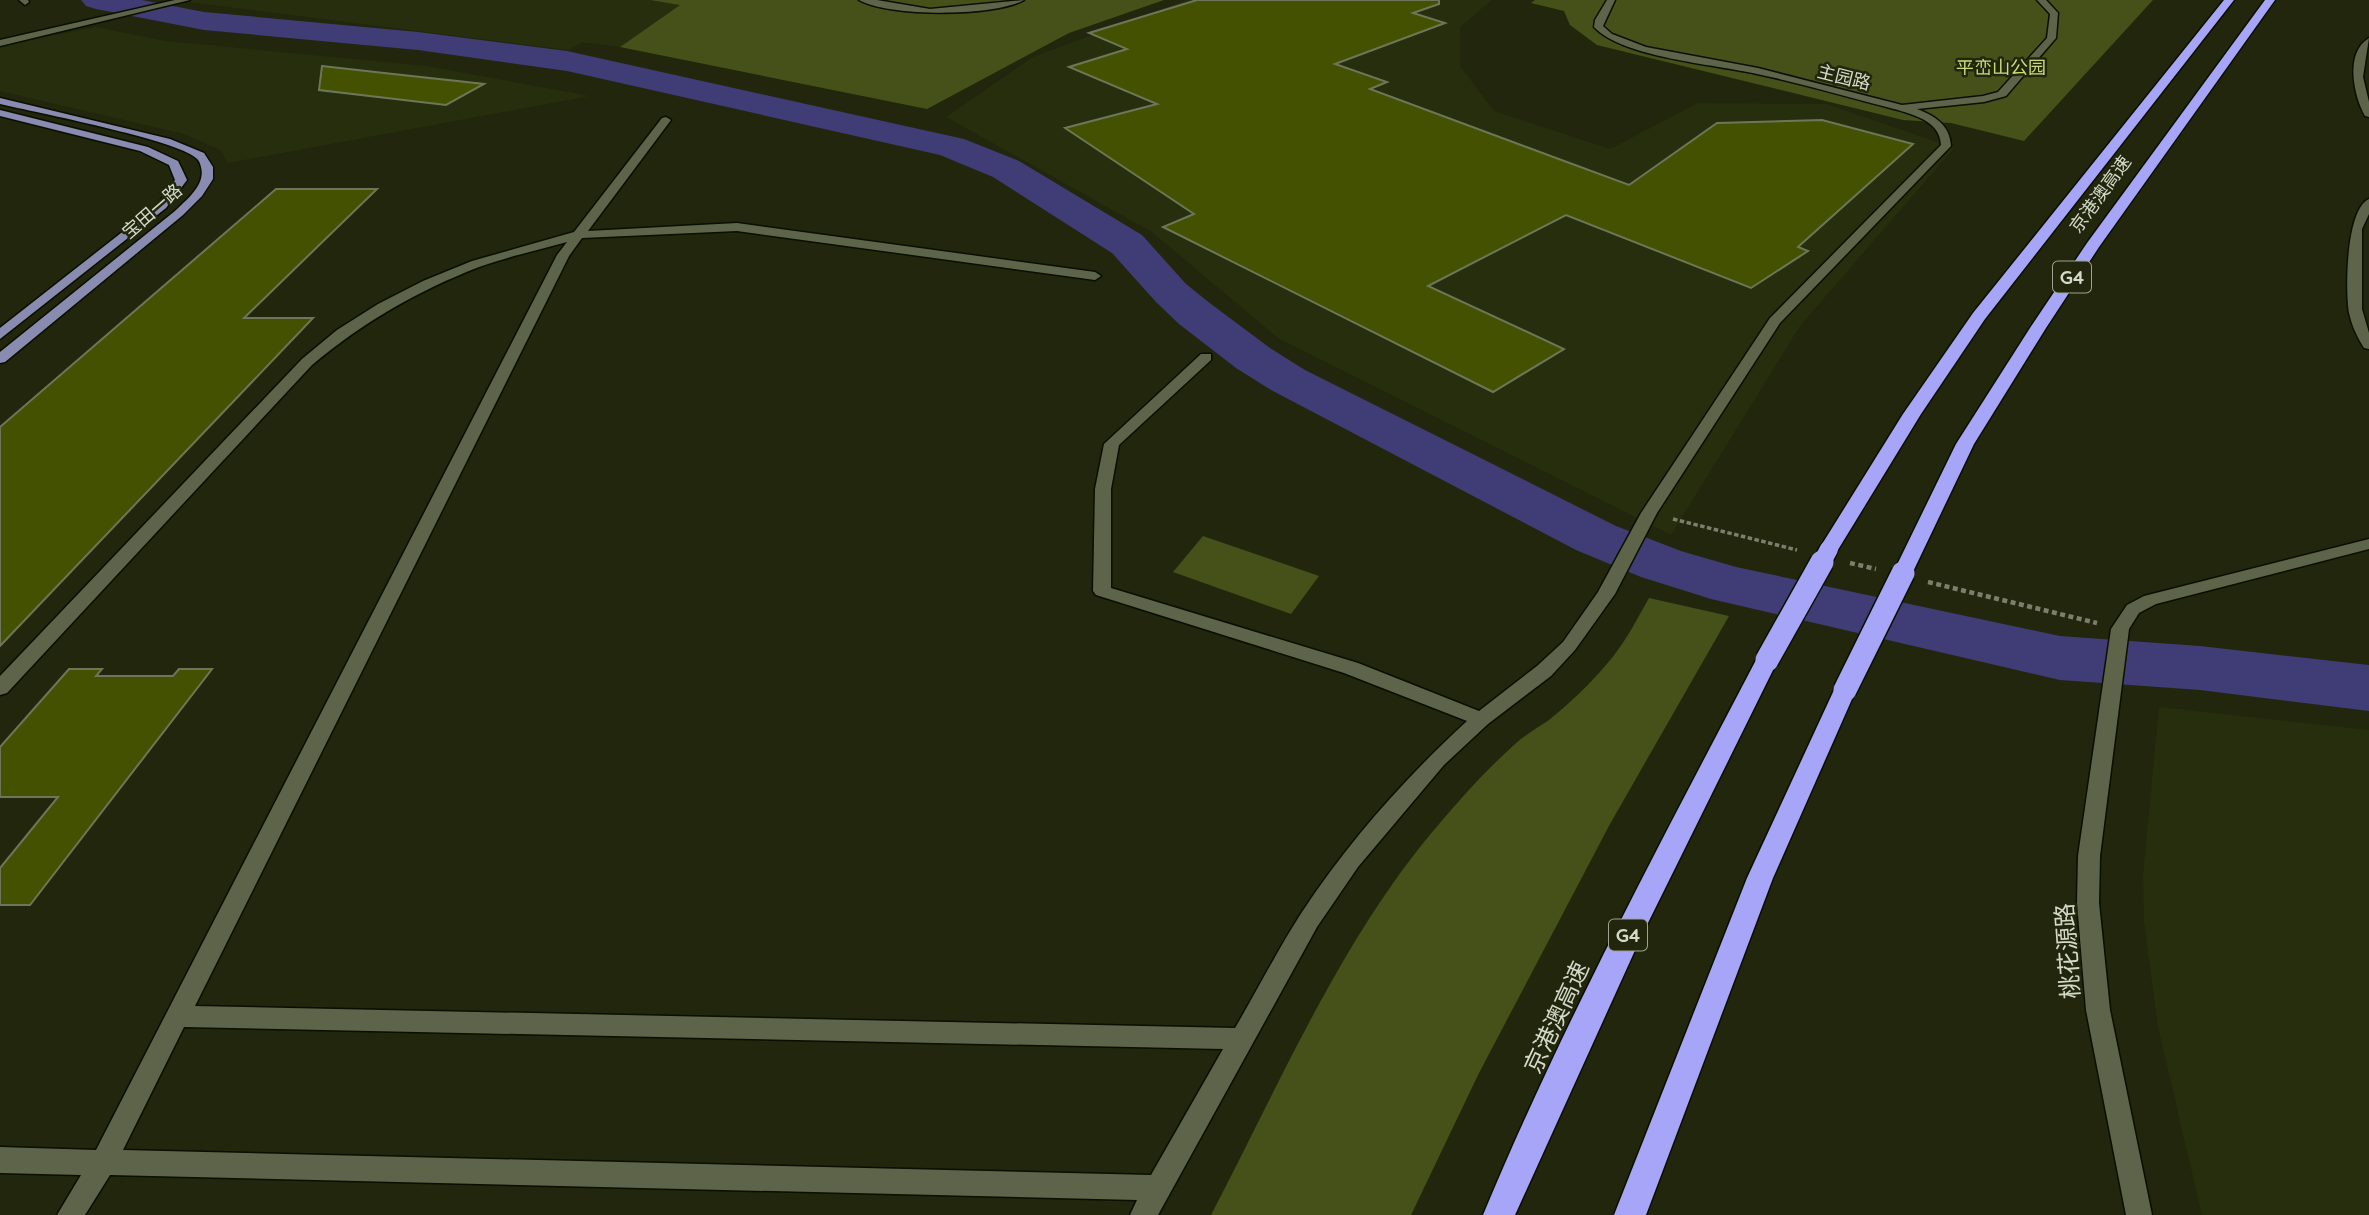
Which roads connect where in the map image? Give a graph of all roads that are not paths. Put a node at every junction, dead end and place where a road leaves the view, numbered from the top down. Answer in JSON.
{"nodes":[{"id":1,"x":186,"y":0,"type":"edge"},
{"id":2,"x":863,"y":0,"type":"edge"},
{"id":3,"x":1020,"y":0,"type":"edge"},
{"id":4,"x":1611,"y":0,"type":"edge"},
{"id":5,"x":2041,"y":0,"type":"edge"},
{"id":6,"x":2229,"y":0,"type":"edge"},
{"id":7,"x":2270,"y":0,"type":"edge"},
{"id":8,"x":2369,"y":41,"type":"edge"},
{"id":9,"x":0,"y":43,"type":"edge"},
{"id":10,"x":0,"y":100,"type":"edge"},
{"id":11,"x":1902,"y":108,"type":"junction"},
{"id":12,"x":0,"y":113,"type":"edge"},
{"id":13,"x":2369,"y":114,"type":"edge"},
{"id":14,"x":666,"y":120,"type":"dead end"},
{"id":15,"x":2369,"y":202,"type":"edge"},
{"id":16,"x":578,"y":235,"type":"junction"},
{"id":17,"x":1095,"y":275,"type":"dead end"},
{"id":18,"x":0,"y":335,"type":"edge"},
{"id":19,"x":2369,"y":345,"type":"edge"},
{"id":20,"x":1206,"y":357,"type":"dead end"},
{"id":21,"x":0,"y":359,"type":"edge"},
{"id":22,"x":2369,"y":544,"type":"edge"},
{"id":23,"x":0,"y":688,"type":"edge"},
{"id":24,"x":1481,"y":719,"type":"junction"},
{"id":25,"x":178,"y":1016,"type":"junction"},
{"id":26,"x":1241,"y":1039,"type":"junction"},
{"id":27,"x":0,"y":1160,"type":"edge"},
{"id":28,"x":103,"y":1163,"type":"junction"},
{"id":29,"x":1158,"y":1188,"type":"junction"},
{"id":30,"x":70,"y":1215,"type":"edge"},
{"id":31,"x":1143,"y":1215,"type":"edge"},
{"id":32,"x":1499,"y":1215,"type":"edge"},
{"id":33,"x":1630,"y":1215,"type":"edge"},
{"id":34,"x":2139,"y":1215,"type":"edge"}],
"edges":[{"from":1,"to":9,"type":"street"},
{"from":2,"to":3,"type":"street"},
{"from":4,"to":11,"type":"street","name":"主园路"},
{"from":5,"to":11,"type":"street","name":"主园路"},
{"from":6,"to":32,"type":"highway","name":"京港澳高速","number":"G4","bridge":true},
{"from":7,"to":33,"type":"highway","name":"京港澳高速","number":"G4","bridge":true},
{"from":8,"to":13,"type":"street"},
{"from":10,"to":21,"type":"main road","name":"宝田一路"},
{"from":11,"to":24,"type":"street"},
{"from":12,"to":18,"type":"main road","name":"宝田一路"},
{"from":14,"to":16,"type":"street"},
{"from":15,"to":19,"type":"street"},
{"from":16,"to":17,"type":"street"},
{"from":16,"to":23,"type":"street"},
{"from":16,"to":25,"type":"street"},
{"from":20,"to":24,"type":"street"},
{"from":22,"to":34,"type":"street","name":"桃花源路"},
{"from":24,"to":26,"type":"street"},
{"from":25,"to":26,"type":"street"},
{"from":25,"to":28,"type":"street"},
{"from":26,"to":29,"type":"street"},
{"from":27,"to":28,"type":"street"},
{"from":28,"to":29,"type":"street"},
{"from":28,"to":30,"type":"street"},
{"from":29,"to":31,"type":"street"}]}
